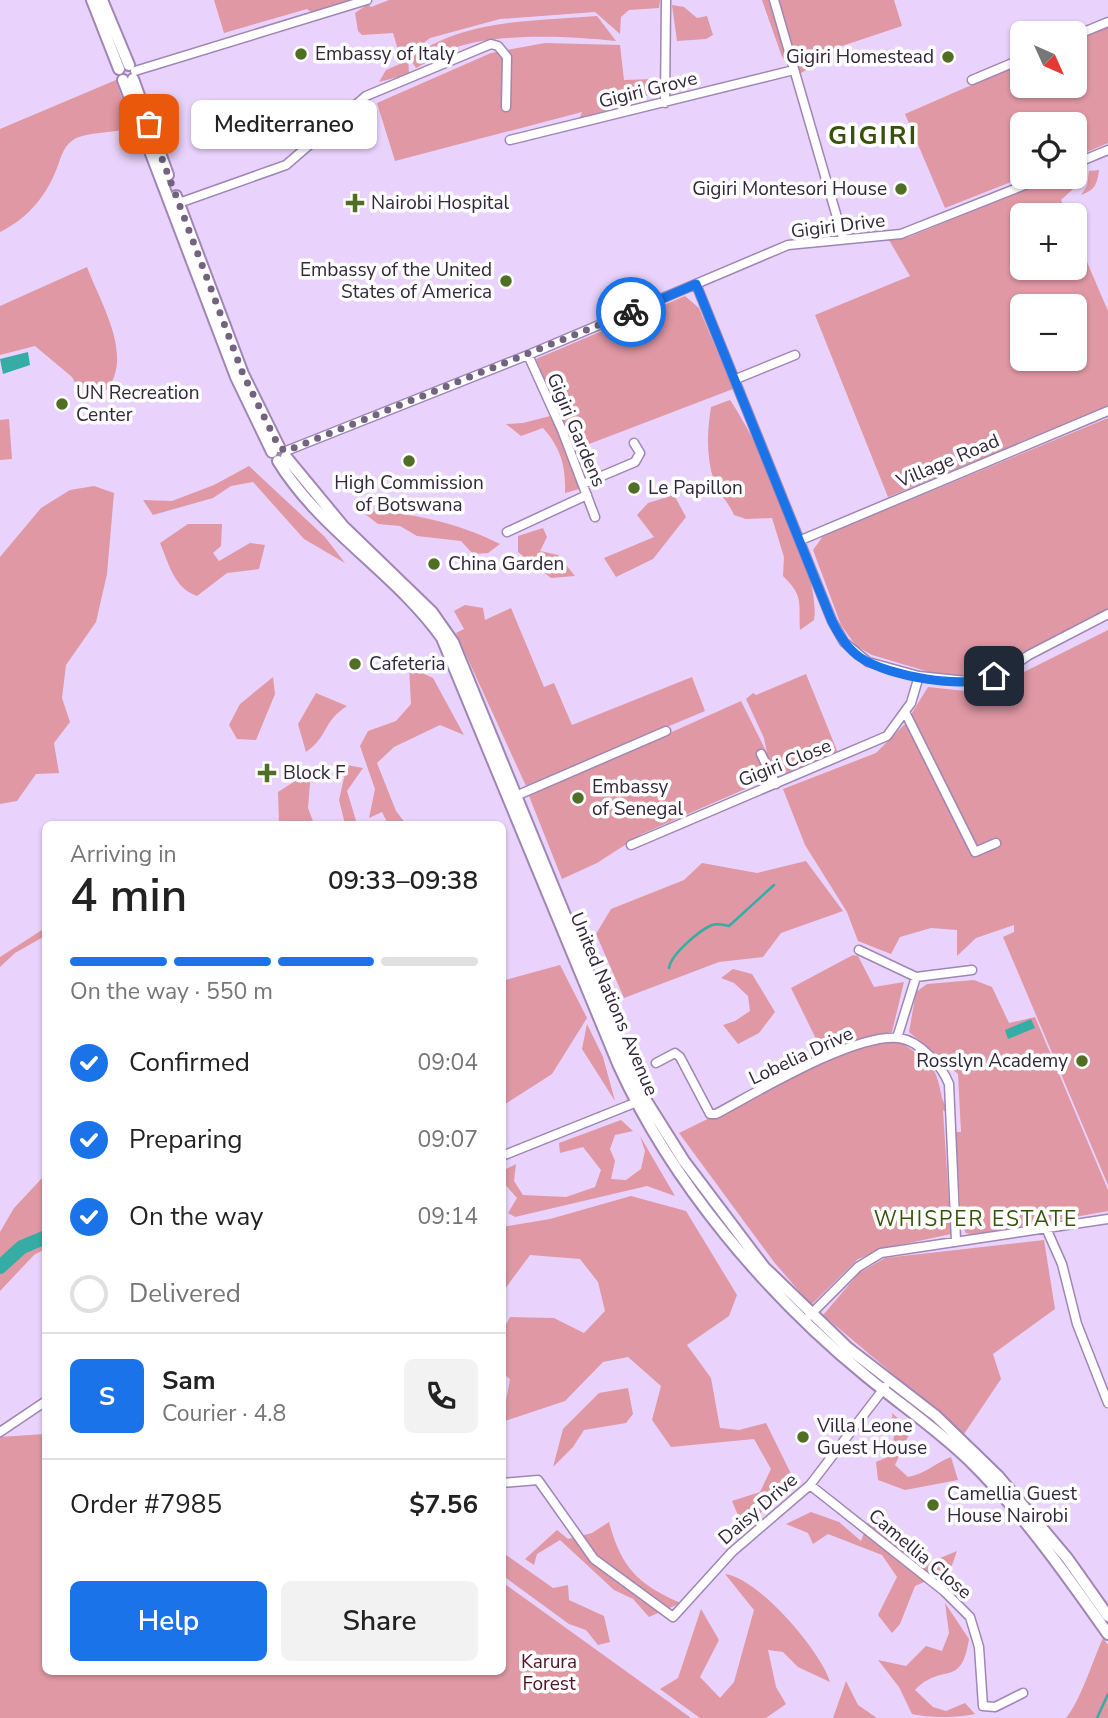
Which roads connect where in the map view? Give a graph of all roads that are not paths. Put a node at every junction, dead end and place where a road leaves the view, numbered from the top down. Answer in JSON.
{"nodes":[{"id":1,"x":92,"y":0,"type":"edge"},
{"id":2,"x":102,"y":0,"type":"edge"},
{"id":3,"x":367,"y":0,"type":"edge"},
{"id":4,"x":666,"y":0,"type":"edge"},
{"id":5,"x":774,"y":0,"type":"edge"},
{"id":6,"x":1108,"y":22,"type":"edge"},
{"id":7,"x":1087,"y":31,"type":"edge"},
{"id":8,"x":1010,"y":64,"type":"edge"},
{"id":9,"x":794,"y":70,"type":"junction"},
{"id":10,"x":128,"y":73,"type":"junction"},
{"id":11,"x":972,"y":80,"type":"dead end"},
{"id":12,"x":665,"y":103,"type":"junction"},
{"id":13,"x":506,"y":107,"type":"dead end"},
{"id":14,"x":510,"y":140,"type":"dead end"},
{"id":15,"x":1108,"y":150,"type":"edge"},
{"id":16,"x":1087,"y":159,"type":"edge"},
{"id":17,"x":1015,"y":189,"type":"edge"},
{"id":18,"x":179,"y":203,"type":"junction"},
{"id":19,"x":843,"y":238,"type":"junction"},
{"id":20,"x":696,"y":284,"type":"junction"},
{"id":21,"x":527,"y":355,"type":"junction"},
{"id":22,"x":795,"y":355,"type":"dead end"},
{"id":23,"x":736,"y":379,"type":"junction"},
{"id":24,"x":1108,"y":411,"type":"edge"},
{"id":25,"x":635,"y":443,"type":"dead end"},
{"id":26,"x":280,"y":454,"type":"junction"},
{"id":27,"x":583,"y":484,"type":"junction"},
{"id":28,"x":587,"y":495,"type":"junction"},
{"id":29,"x":595,"y":517,"type":"dead end"},
{"id":30,"x":507,"y":532,"type":"dead end"},
{"id":31,"x":801,"y":540,"type":"junction"},
{"id":32,"x":1108,"y":614,"type":"edge"},
{"id":33,"x":919,"y":676,"type":"junction"},
{"id":34,"x":905,"y":712,"type":"junction"},
{"id":35,"x":666,"y":731,"type":"dead end"},
{"id":36,"x":761,"y":754,"type":"dead end"},
{"id":37,"x":776,"y":784,"type":"junction"},
{"id":38,"x":518,"y":795,"type":"junction"},
{"id":39,"x":996,"y":843,"type":"dead end"},
{"id":40,"x":631,"y":845,"type":"dead end"},
{"id":41,"x":540,"y":860,"type":"junction"},
{"id":42,"x":859,"y":950,"type":"dead end"},
{"id":43,"x":972,"y":970,"type":"dead end"},
{"id":44,"x":916,"y":977,"type":"junction"},
{"id":45,"x":897,"y":1038,"type":"junction"},
{"id":46,"x":656,"y":1063,"type":"dead end"},
{"id":47,"x":640,"y":1101,"type":"junction"},
{"id":48,"x":506,"y":1155,"type":"edge"},
{"id":49,"x":1108,"y":1219,"type":"edge"},
{"id":50,"x":1045,"y":1228,"type":"junction"},
{"id":51,"x":956,"y":1241,"type":"junction"},
{"id":52,"x":809,"y":1317,"type":"junction"},
{"id":53,"x":883,"y":1384,"type":"junction"},
{"id":54,"x":1108,"y":1403,"type":"edge"},
{"id":55,"x":42,"y":1404,"type":"edge"},
{"id":56,"x":0,"y":1432,"type":"edge"},
{"id":57,"x":506,"y":1483,"type":"edge"},
{"id":58,"x":810,"y":1485,"type":"junction"},
{"id":59,"x":1108,"y":1616,"type":"edge"},
{"id":60,"x":1108,"y":1634,"type":"edge"},
{"id":61,"x":1023,"y":1693,"type":"dead end"}],
"edges":[{"from":1,"to":10,"type":"street","name":"United Nations Avenue"},
{"from":2,"to":10,"type":"street","name":"United Nations Avenue"},
{"from":3,"to":10,"type":"street"},
{"from":4,"to":12,"type":"street"},
{"from":5,"to":9,"type":"street"},
{"from":6,"to":7,"type":"street"},
{"from":8,"to":11,"type":"street"},
{"from":9,"to":12,"type":"street","name":"Gigiri Grove"},
{"from":9,"to":19,"type":"street"},
{"from":10,"to":18,"type":"street","name":"United Nations Avenue"},
{"from":10,"to":26,"type":"street","name":"United Nations Avenue"},
{"from":12,"to":14,"type":"street","name":"Gigiri Grove"},
{"from":13,"to":18,"type":"street"},
{"from":15,"to":16,"type":"street"},
{"from":17,"to":19,"type":"street","name":"Gigiri Drive"},
{"from":18,"to":26,"type":"street","name":"United Nations Avenue"},
{"from":19,"to":20,"type":"street","name":"Gigiri Drive"},
{"from":20,"to":21,"type":"street","name":"Gigiri Drive"},
{"from":20,"to":23,"type":"street"},
{"from":21,"to":26,"type":"street","name":"Gigiri Drive"},
{"from":21,"to":27,"type":"street","name":"Gigiri Gardens"},
{"from":22,"to":23,"type":"street"},
{"from":23,"to":31,"type":"street"},
{"from":24,"to":31,"type":"street","name":"Village Road"},
{"from":25,"to":27,"type":"street"},
{"from":26,"to":38,"type":"street","name":"United Nations Avenue"},
{"from":26,"to":41,"type":"street","name":"United Nations Avenue"},
{"from":27,"to":28,"type":"street","name":"Gigiri Gardens"},
{"from":28,"to":29,"type":"street","name":"Gigiri Gardens"},
{"from":28,"to":30,"type":"street"},
{"from":31,"to":33,"type":"street"},
{"from":32,"to":33,"type":"street"},
{"from":33,"to":34,"type":"street","name":"Gigiri Close"},
{"from":34,"to":37,"type":"street","name":"Gigiri Close"},
{"from":34,"to":39,"type":"street"},
{"from":35,"to":38,"type":"street"},
{"from":36,"to":37,"type":"street"},
{"from":37,"to":40,"type":"street","name":"Gigiri Close"},
{"from":38,"to":41,"type":"street","name":"United Nations Avenue"},
{"from":41,"to":47,"type":"street","name":"United Nations Avenue"},
{"from":42,"to":44,"type":"street"},
{"from":43,"to":44,"type":"street"},
{"from":44,"to":45,"type":"street"},
{"from":45,"to":46,"type":"street","name":"Lobelia Drive"},
{"from":45,"to":51,"type":"street"},
{"from":47,"to":48,"type":"street"},
{"from":47,"to":52,"type":"street","name":"United Nations Avenue"},
{"from":49,"to":50,"type":"street"},
{"from":50,"to":51,"type":"street"},
{"from":50,"to":54,"type":"street"},
{"from":51,"to":52,"type":"street"},
{"from":52,"to":53,"type":"street","name":"United Nations Avenue"},
{"from":53,"to":58,"type":"street","name":"Daisy Drive"},
{"from":53,"to":59,"type":"street","name":"United Nations Avenue"},
{"from":53,"to":60,"type":"street","name":"United Nations Avenue"},
{"from":55,"to":56,"type":"street"},
{"from":57,"to":58,"type":"street","name":"Daisy Drive"},
{"from":58,"to":61,"type":"street","name":"Camellia Close"}]}
